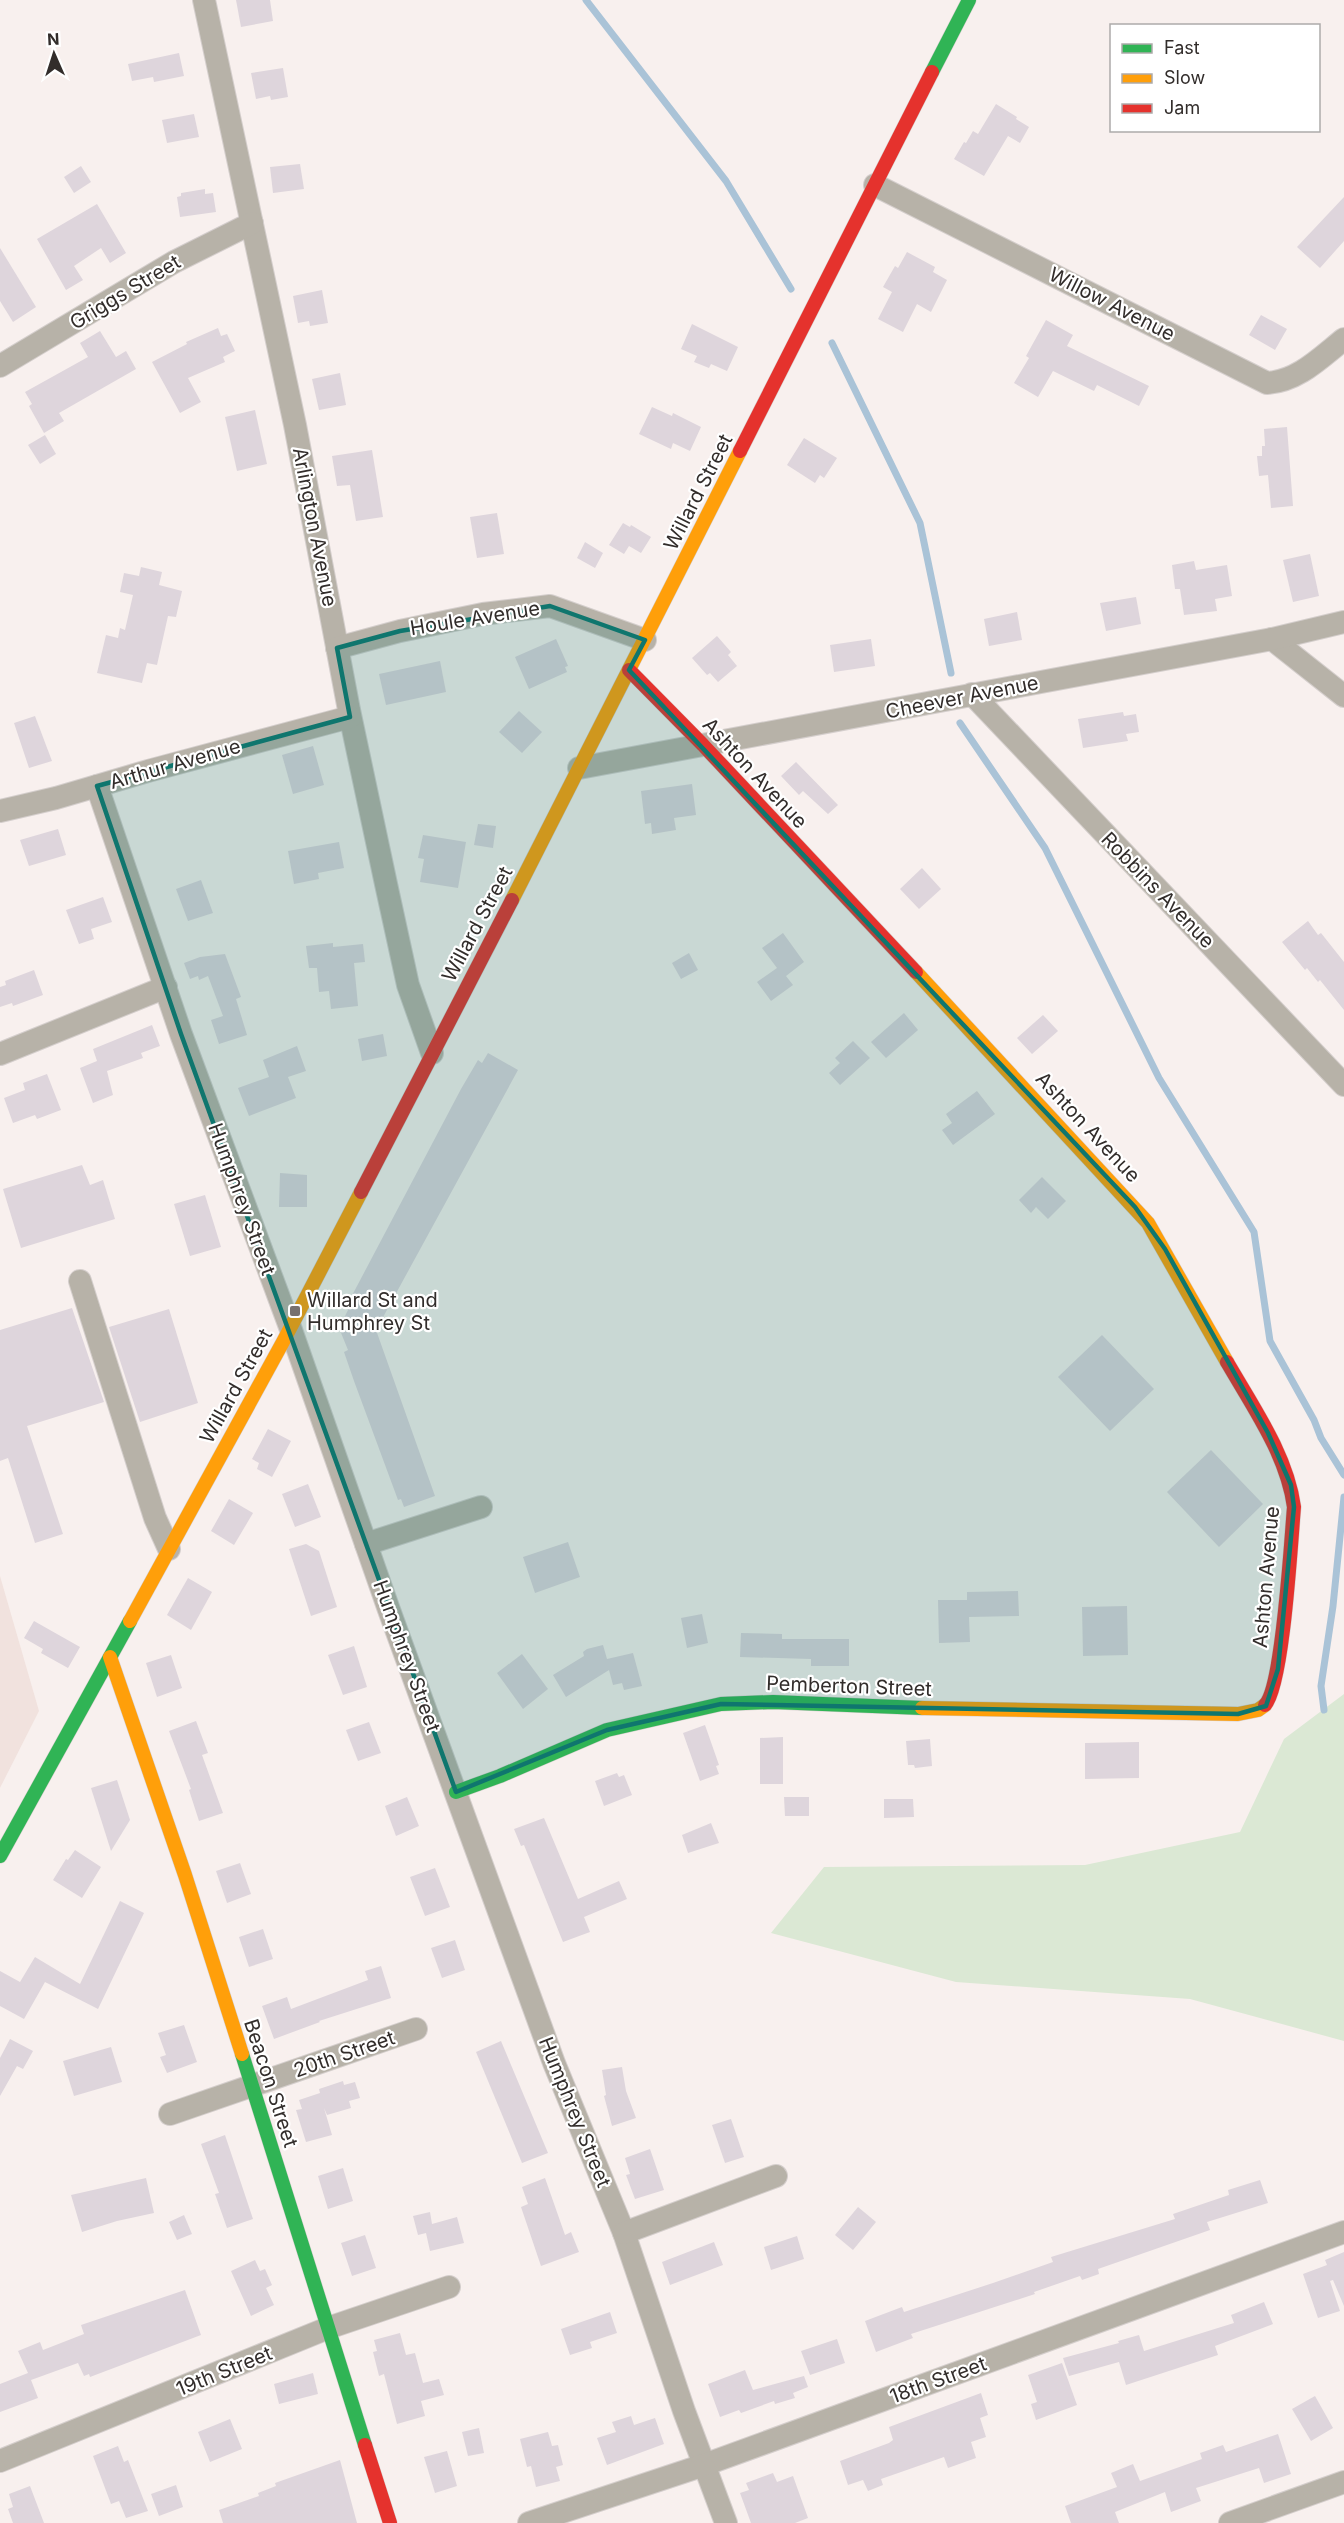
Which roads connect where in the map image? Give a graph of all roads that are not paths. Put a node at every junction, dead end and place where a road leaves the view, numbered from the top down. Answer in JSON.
{"nodes":[{"id":1,"x":204,"y":0,"type":"edge"},
{"id":2,"x":969,"y":0,"type":"edge"},
{"id":3,"x":875,"y":185,"type":"junction"},
{"id":4,"x":252,"y":223,"type":"junction"},
{"id":5,"x":1344,"y":339,"type":"edge"},
{"id":6,"x":0,"y":366,"type":"edge"},
{"id":7,"x":1344,"y":622,"type":"edge"},
{"id":8,"x":1272,"y":639,"type":"junction"},
{"id":9,"x":645,"y":640,"type":"junction"},
{"id":10,"x":338,"y":648,"type":"junction"},
{"id":11,"x":630,"y":670,"type":"junction"},
{"id":12,"x":972,"y":694,"type":"junction"},
{"id":13,"x":1344,"y":696,"type":"edge"},
{"id":14,"x":350,"y":717,"type":"junction"},
{"id":15,"x":703,"y":745,"type":"junction"},
{"id":16,"x":579,"y":768,"type":"junction"},
{"id":17,"x":97,"y":786,"type":"junction"},
{"id":18,"x":0,"y":811,"type":"edge"},
{"id":19,"x":166,"y":987,"type":"junction"},
{"id":20,"x":432,"y":1053,"type":"junction"},
{"id":21,"x":0,"y":1054,"type":"edge"},
{"id":22,"x":1344,"y":1085,"type":"edge"},
{"id":23,"x":80,"y":1281,"type":"dead end"},
{"id":24,"x":290,"y":1327,"type":"junction"},
{"id":25,"x":481,"y":1507,"type":"dead end"},
{"id":26,"x":366,"y":1544,"type":"junction"},
{"id":27,"x":169,"y":1549,"type":"junction"},
{"id":28,"x":110,"y":1657,"type":"junction"},
{"id":29,"x":1255,"y":1712,"type":"joint"},
{"id":30,"x":456,"y":1792,"type":"junction"},
{"id":31,"x":0,"y":1856,"type":"edge"},
{"id":32,"x":416,"y":2029,"type":"dead end"},
{"id":33,"x":251,"y":2086,"type":"junction"},
{"id":34,"x":170,"y":2114,"type":"dead end"},
{"id":35,"x":776,"y":2176,"type":"dead end"},
{"id":36,"x":1344,"y":2232,"type":"edge"},
{"id":37,"x":624,"y":2233,"type":"junction"},
{"id":38,"x":449,"y":2287,"type":"dead end"},
{"id":39,"x":328,"y":2328,"type":"junction"},
{"id":40,"x":0,"y":2461,"type":"edge"},
{"id":41,"x":704,"y":2465,"type":"junction"},
{"id":42,"x":1344,"y":2482,"type":"edge"},
{"id":43,"x":390,"y":2523,"type":"edge"},
{"id":44,"x":529,"y":2523,"type":"edge"},
{"id":45,"x":726,"y":2523,"type":"edge"},
{"id":46,"x":1230,"y":2523,"type":"edge"}],
"edges":[{"from":1,"to":4,"type":"street","name":"Arlington Avenue"},
{"from":2,"to":3,"type":"street","name":"Willard Street"},
{"from":3,"to":5,"type":"street","name":"Willow Avenue"},
{"from":3,"to":9,"type":"street","name":"Willard Street"},
{"from":4,"to":6,"type":"street","name":"Griggs Street"},
{"from":4,"to":10,"type":"street","name":"Arlington Avenue"},
{"from":7,"to":8,"type":"street","name":"Cheever Avenue"},
{"from":8,"to":12,"type":"street","name":"Cheever Avenue"},
{"from":8,"to":13,"type":"street"},
{"from":9,"to":10,"type":"street","name":"Houle Avenue"},
{"from":9,"to":11,"type":"street","name":"Willard Street"},
{"from":10,"to":14,"type":"street","name":"Arlington Avenue"},
{"from":11,"to":15,"type":"street","name":"Ashton Avenue"},
{"from":11,"to":16,"type":"street","name":"Willard Street"},
{"from":12,"to":15,"type":"street","name":"Cheever Avenue"},
{"from":12,"to":22,"type":"street","name":"Robbins Avenue"},
{"from":14,"to":17,"type":"street","name":"Arthur Avenue"},
{"from":14,"to":20,"type":"street","name":"Arlington Avenue"},
{"from":15,"to":16,"type":"street","name":"Cheever Avenue"},
{"from":15,"to":29,"type":"street","name":"Ashton Avenue"},
{"from":16,"to":20,"type":"street","name":"Willard Street"},
{"from":17,"to":18,"type":"street","name":"Arthur Avenue"},
{"from":17,"to":19,"type":"street","name":"Humphrey Street"},
{"from":19,"to":21,"type":"street"},
{"from":19,"to":24,"type":"street","name":"Humphrey Street"},
{"from":20,"to":24,"type":"street","name":"Willard Street"},
{"from":23,"to":27,"type":"street"},
{"from":24,"to":26,"type":"street","name":"Humphrey Street"},
{"from":24,"to":27,"type":"street","name":"Willard Street"},
{"from":25,"to":26,"type":"street"},
{"from":26,"to":30,"type":"street","name":"Humphrey Street"},
{"from":27,"to":28,"type":"street","name":"Willard Street"},
{"from":28,"to":31,"type":"street","name":"Willard Street"},
{"from":28,"to":33,"type":"street","name":"Beacon Street"},
{"from":29,"to":30,"type":"street","name":"Pemberton Street"},
{"from":30,"to":37,"type":"street","name":"Humphrey Street"},
{"from":32,"to":33,"type":"street","name":"20th Street"},
{"from":33,"to":34,"type":"street","name":"20th Street"},
{"from":33,"to":39,"type":"street","name":"Beacon Street"},
{"from":35,"to":37,"type":"street"},
{"from":36,"to":41,"type":"street","name":"18th Street"},
{"from":37,"to":41,"type":"street","name":"Humphrey Street"},
{"from":38,"to":39,"type":"street","name":"19th Street"},
{"from":39,"to":40,"type":"street","name":"19th Street"},
{"from":39,"to":43,"type":"street","name":"Beacon Street"},
{"from":41,"to":44,"type":"street","name":"18th Street"},
{"from":41,"to":45,"type":"street","name":"Humphrey Street"},
{"from":42,"to":46,"type":"street"}]}
